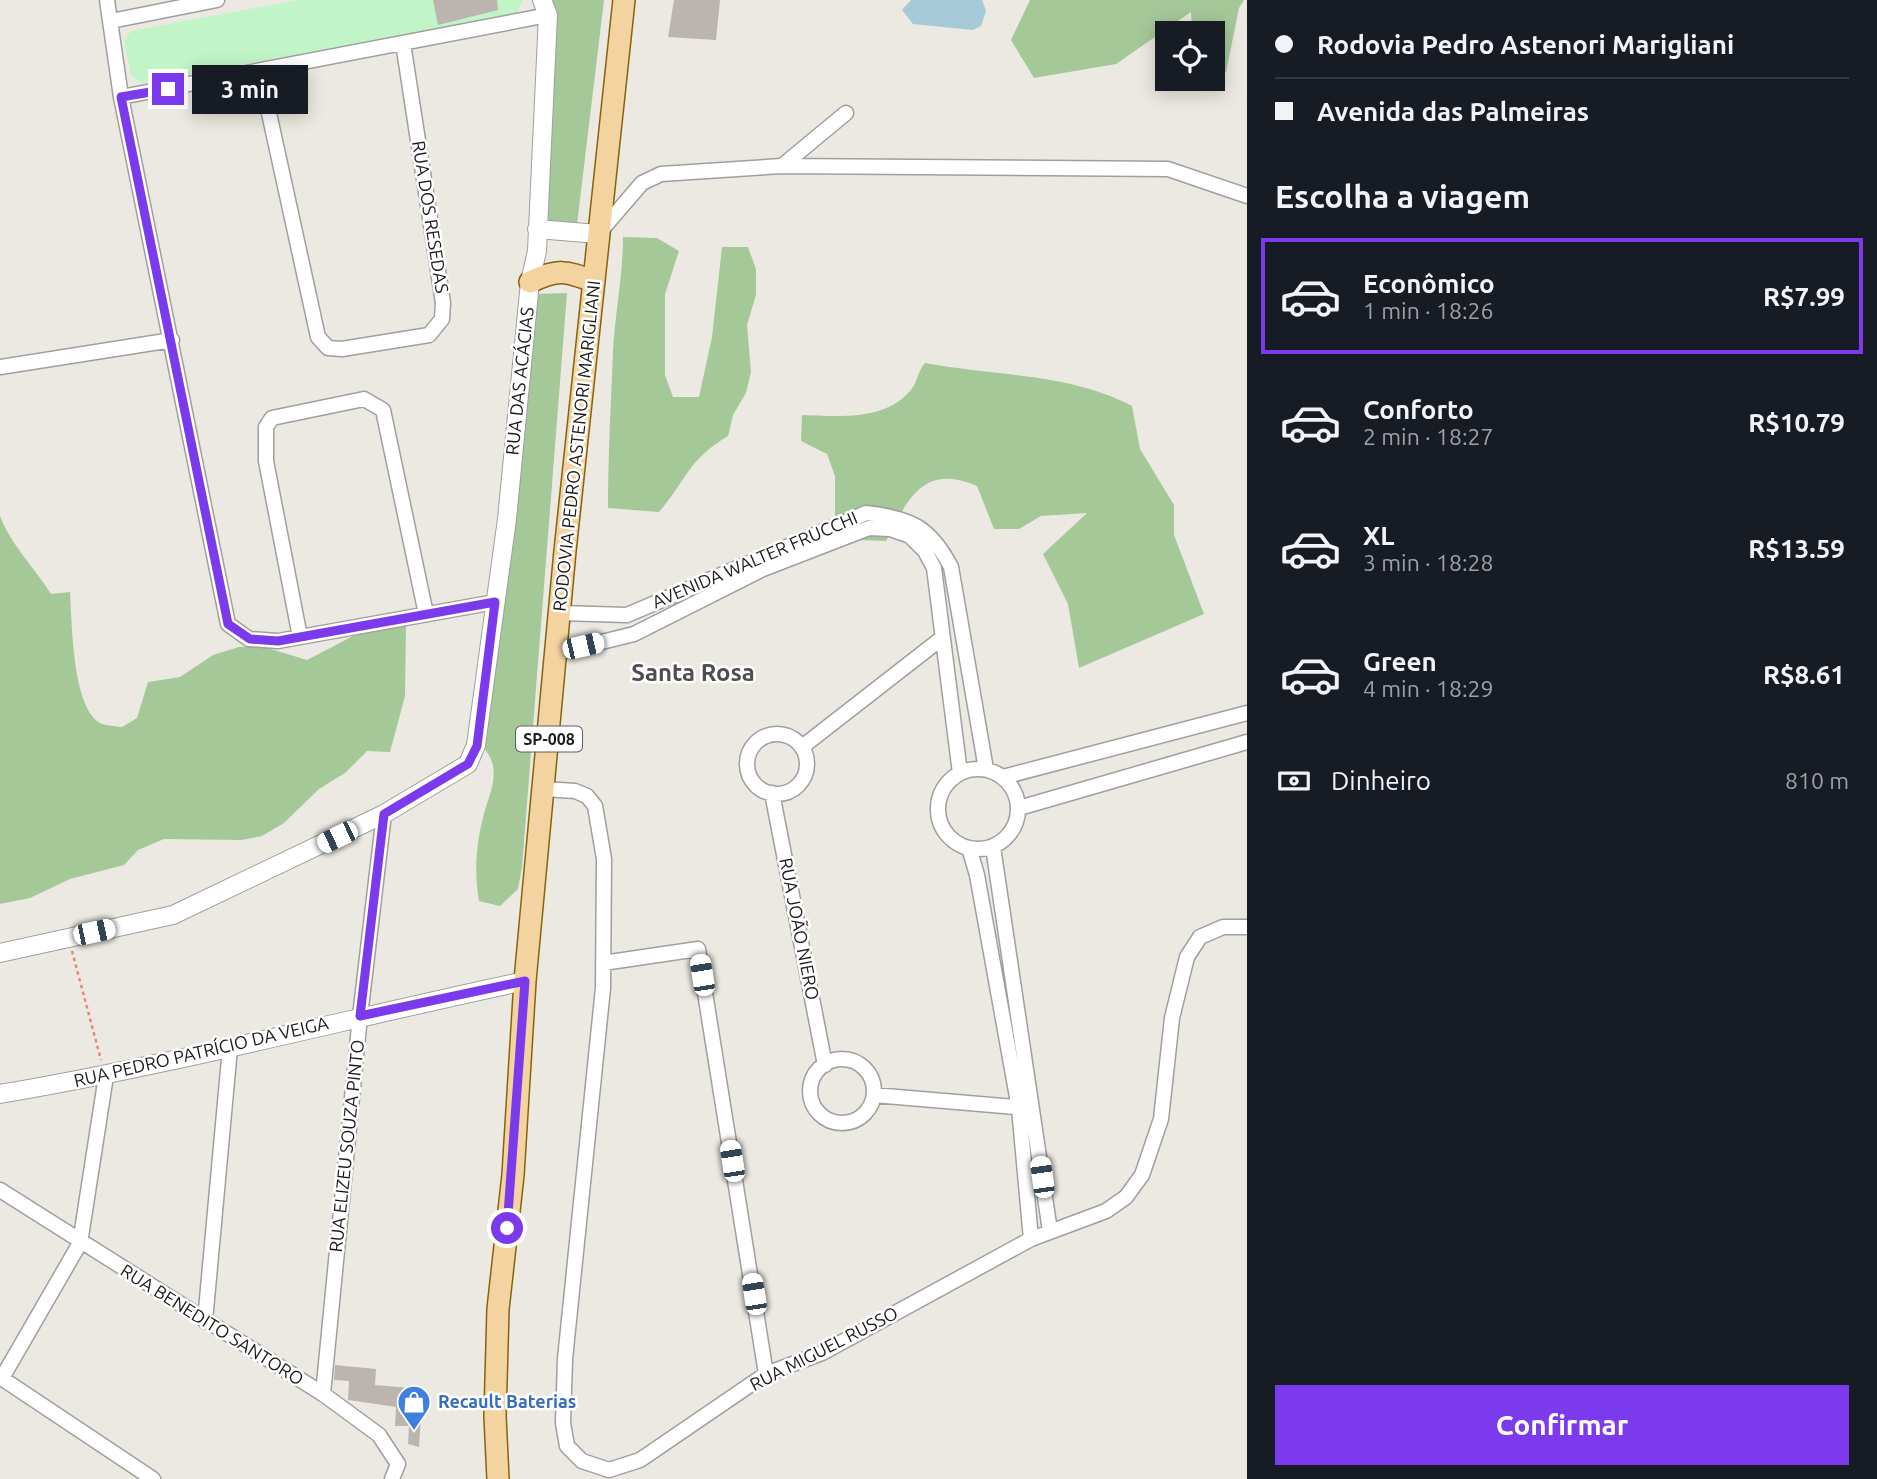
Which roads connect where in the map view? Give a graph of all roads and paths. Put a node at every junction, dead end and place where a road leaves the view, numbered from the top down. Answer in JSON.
{"nodes":[{"id":1,"x":107,"y":0,"type":"edge"},
{"id":2,"x":217,"y":0,"type":"edge"},
{"id":3,"x":624,"y":0,"type":"edge"},
{"id":4,"x":545,"y":7,"type":"edge"},
{"id":5,"x":111,"y":21,"type":"junction"},
{"id":6,"x":403,"y":43,"type":"junction"},
{"id":7,"x":260,"y":72,"type":"junction"},
{"id":8,"x":121,"y":97,"type":"junction"},
{"id":9,"x":846,"y":113,"type":"dead end"},
{"id":10,"x":782,"y":166,"type":"junction"},
{"id":11,"x":1247,"y":196,"type":"edge"},
{"id":12,"x":537,"y":229,"type":"junction"},
{"id":13,"x":598,"y":234,"type":"junction"},
{"id":14,"x":530,"y":282,"type":"junction"},
{"id":15,"x":594,"y":282,"type":"junction"},
{"id":16,"x":172,"y":340,"type":"junction"},
{"id":17,"x":0,"y":367,"type":"edge"},
{"id":18,"x":495,"y":602,"type":"junction"},
{"id":19,"x":560,"y":613,"type":"junction"},
{"id":20,"x":426,"y":614,"type":"junction"},
{"id":21,"x":626,"y":615,"type":"junction"},
{"id":22,"x":634,"y":634,"type":"junction"},
{"id":23,"x":299,"y":637,"type":"junction"},
{"id":24,"x":942,"y":638,"type":"junction"},
{"id":25,"x":557,"y":653,"type":"junction"},
{"id":26,"x":1247,"y":713,"type":"edge"},
{"id":27,"x":1247,"y":742,"type":"edge"},
{"id":28,"x":802,"y":747,"type":"junction"},
{"id":29,"x":986,"y":769,"type":"junction"},
{"id":30,"x":960,"y":772,"type":"junction"},
{"id":31,"x":1003,"y":777,"type":"junction"},
{"id":32,"x":544,"y":789,"type":"junction"},
{"id":33,"x":772,"y":793,"type":"junction"},
{"id":34,"x":1019,"y":808,"type":"junction"},
{"id":35,"x":384,"y":814,"type":"junction"},
{"id":36,"x":993,"y":847,"type":"junction"},
{"id":37,"x":969,"y":848,"type":"junction"},
{"id":38,"x":1247,"y":927,"type":"edge"},
{"id":39,"x":68,"y":938,"type":"junction"},
{"id":40,"x":0,"y":953,"type":"edge"},
{"id":41,"x":603,"y":963,"type":"junction"},
{"id":42,"x":525,"y":981,"type":"junction"},
{"id":43,"x":360,"y":1016,"type":"junction"},
{"id":44,"x":230,"y":1048,"type":"junction"},
{"id":45,"x":825,"y":1065,"type":"junction"},
{"id":46,"x":106,"y":1076,"type":"junction"},
{"id":47,"x":0,"y":1094,"type":"edge"},
{"id":48,"x":874,"y":1095,"type":"junction"},
{"id":49,"x":1026,"y":1108,"type":"junction"},
{"id":50,"x":0,"y":1190,"type":"edge"},
{"id":51,"x":1050,"y":1231,"type":"junction"},
{"id":52,"x":1031,"y":1239,"type":"junction"},
{"id":53,"x":80,"y":1242,"type":"junction"},
{"id":54,"x":205,"y":1321,"type":"junction"},
{"id":55,"x":766,"y":1374,"type":"junction"},
{"id":56,"x":1,"y":1378,"type":"edge"},
{"id":57,"x":323,"y":1394,"type":"junction"},
{"id":58,"x":153,"y":1479,"type":"edge"},
{"id":59,"x":392,"y":1479,"type":"edge"},
{"id":60,"x":498,"y":1479,"type":"edge"}],
"edges":[{"from":1,"to":5,"type":"street"},
{"from":2,"to":5,"type":"street"},
{"from":3,"to":13,"type":"main road","name":"RODOVIA PEDRO ASTENORI MARIGLIANI","number":"SP-008"},
{"from":4,"to":6,"type":"street"},
{"from":4,"to":12,"type":"street","name":"RUA DAS ACÁCIAS"},
{"from":5,"to":8,"type":"street"},
{"from":6,"to":7,"type":"street"},
{"from":6,"to":7,"type":"street","name":"RUA DOS RESEDAS"},
{"from":7,"to":8,"type":"street"},
{"from":8,"to":16,"type":"street"},
{"from":9,"to":10,"type":"street"},
{"from":10,"to":11,"type":"street"},
{"from":10,"to":13,"type":"street"},
{"from":12,"to":13,"type":"street"},
{"from":12,"to":14,"type":"street","name":"RUA DAS ACÁCIAS"},
{"from":13,"to":15,"type":"main road","name":"RODOVIA PEDRO ASTENORI MARIGLIANI","number":"SP-008"},
{"from":14,"to":15,"type":"main road"},
{"from":14,"to":18,"type":"street","name":"RUA DAS ACÁCIAS"},
{"from":15,"to":19,"type":"main road","name":"RODOVIA PEDRO ASTENORI MARIGLIANI","number":"SP-008"},
{"from":16,"to":17,"type":"street"},
{"from":16,"to":23,"type":"street"},
{"from":18,"to":20,"type":"street"},
{"from":18,"to":35,"type":"street","name":"RUA DAS ACÁCIAS"},
{"from":19,"to":21,"type":"street"},
{"from":19,"to":25,"type":"main road","name":"RODOVIA PEDRO ASTENORI MARIGLIANI","number":"SP-008"},
{"from":20,"to":23,"type":"street"},
{"from":20,"to":23,"type":"street"},
{"from":21,"to":22,"type":"street"},
{"from":21,"to":29,"type":"street","name":"AVENIDA WALTER FRUCCHI"},
{"from":22,"to":24,"type":"street","name":"AVENIDA WALTER FRUCCHI"},
{"from":22,"to":25,"type":"street","name":"AVENIDA WALTER FRUCCHI"},
{"from":24,"to":28,"type":"street"},
{"from":24,"to":30,"type":"street","name":"AVENIDA WALTER FRUCCHI"},
{"from":25,"to":32,"type":"main road","name":"RODOVIA PEDRO ASTENORI MARIGLIANI","number":"SP-008"},
{"from":26,"to":31,"type":"street"},
{"from":27,"to":34,"type":"street"},
{"from":28,"to":33,"type":"street"},
{"from":28,"to":33,"type":"street"},
{"from":29,"to":30,"type":"street"},
{"from":29,"to":31,"type":"street"},
{"from":30,"to":37,"type":"street"},
{"from":31,"to":34,"type":"street"},
{"from":32,"to":41,"type":"street","name":"RUA MIGUEL RUSSO"},
{"from":32,"to":42,"type":"main road","name":"RODOVIA PEDRO ASTENORI MARIGLIANI","number":"SP-008"},
{"from":33,"to":45,"type":"street","name":"RUA JOÃO NIERO"},
{"from":34,"to":36,"type":"street"},
{"from":35,"to":39,"type":"street"},
{"from":35,"to":43,"type":"street","name":"RUA ELIZEU SOUZA PINTO"},
{"from":36,"to":37,"type":"street"},
{"from":36,"to":49,"type":"street"},
{"from":37,"to":49,"type":"street"},
{"from":38,"to":51,"type":"street","name":"RUA MIGUEL RUSSO"},
{"from":39,"to":40,"type":"street"},
{"from":39,"to":46,"type":"path"},
{"from":41,"to":55,"type":"street"},
{"from":41,"to":55,"type":"street","name":"RUA MIGUEL RUSSO"},
{"from":42,"to":43,"type":"street","name":"RUA PEDRO PATRÍCIO DA VEIGA"},
{"from":42,"to":60,"type":"main road","name":"RODOVIA PEDRO ASTENORI MARIGLIANI","number":"SP-008"},
{"from":43,"to":44,"type":"street","name":"RUA PEDRO PATRÍCIO DA VEIGA"},
{"from":43,"to":57,"type":"street","name":"RUA ELIZEU SOUZA PINTO"},
{"from":44,"to":46,"type":"street","name":"RUA PEDRO PATRÍCIO DA VEIGA"},
{"from":44,"to":54,"type":"street"},
{"from":45,"to":48,"type":"street"},
{"from":45,"to":48,"type":"street"},
{"from":46,"to":47,"type":"street","name":"RUA PEDRO PATRÍCIO DA VEIGA"},
{"from":46,"to":53,"type":"street"},
{"from":48,"to":49,"type":"street"},
{"from":49,"to":51,"type":"street"},
{"from":49,"to":52,"type":"street"},
{"from":50,"to":53,"type":"street","name":"RUA BENEDITO SANTORO"},
{"from":51,"to":52,"type":"street","name":"RUA MIGUEL RUSSO"},
{"from":52,"to":55,"type":"street","name":"RUA MIGUEL RUSSO"},
{"from":53,"to":54,"type":"street","name":"RUA BENEDITO SANTORO"},
{"from":53,"to":56,"type":"street"},
{"from":54,"to":57,"type":"street","name":"RUA BENEDITO SANTORO"},
{"from":56,"to":58,"type":"street"},
{"from":57,"to":59,"type":"street","name":"RUA BENEDITO SANTORO"}]}
